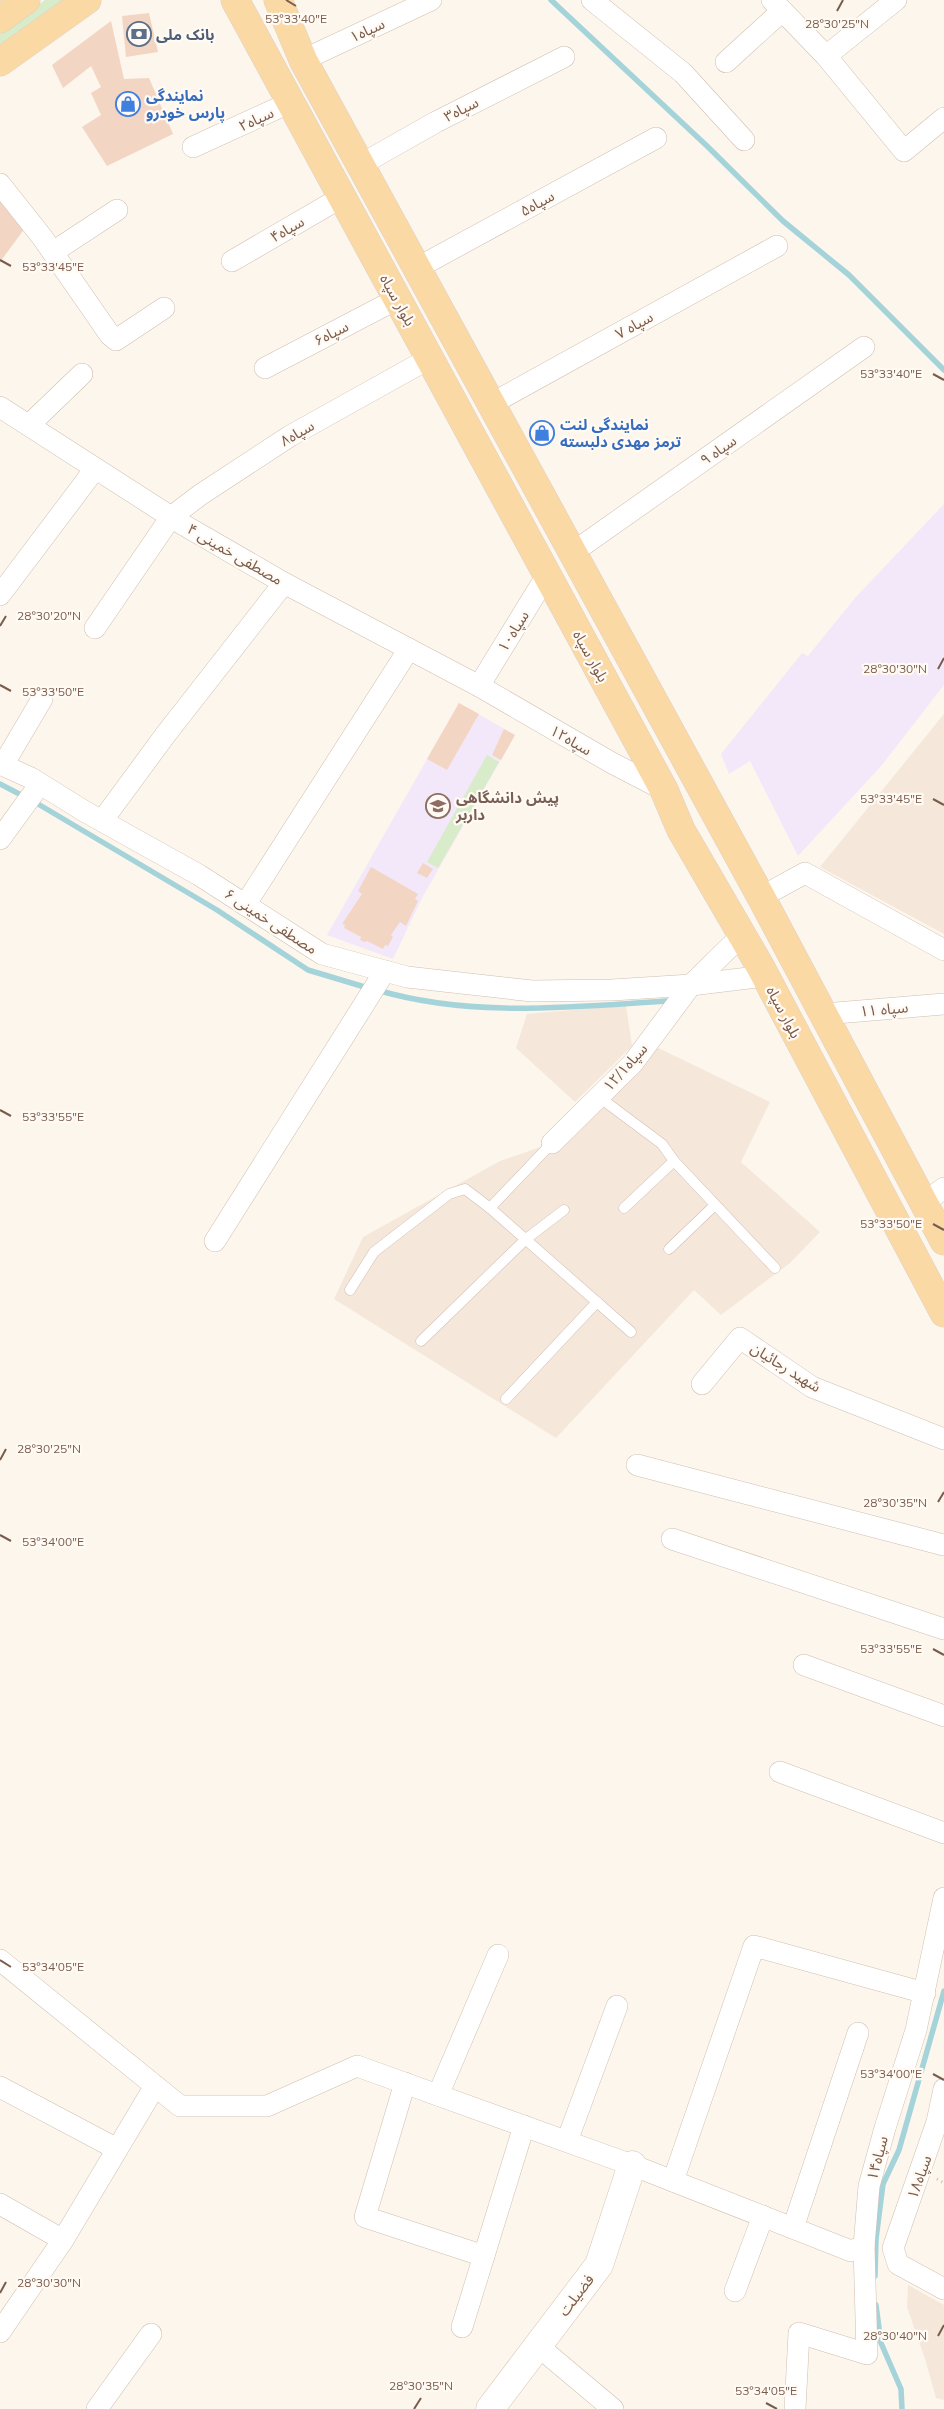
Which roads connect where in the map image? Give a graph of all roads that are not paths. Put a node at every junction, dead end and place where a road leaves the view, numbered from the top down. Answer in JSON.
{"nodes":[{"id":1,"x":26,"y":0,"type":"edge"},
{"id":2,"x":87,"y":0,"type":"edge"},
{"id":3,"x":278,"y":0,"type":"edge"},
{"id":4,"x":431,"y":0,"type":"edge"},
{"id":5,"x":592,"y":0,"type":"edge"},
{"id":6,"x":896,"y":0,"type":"edge"},
{"id":7,"x":234,"y":4,"type":"edge"},
{"id":8,"x":777,"y":5,"type":"edge"},
{"id":9,"x":0,"y":19,"type":"edge"},
{"id":10,"x":826,"y":56,"type":"junction"},
{"id":11,"x":564,"y":57,"type":"dead end"},
{"id":12,"x":303,"y":60,"type":"junction"},
{"id":13,"x":0,"y":62,"type":"edge"},
{"id":14,"x":726,"y":62,"type":"dead end"},
{"id":15,"x":291,"y":102,"type":"junction"},
{"id":16,"x":944,"y":118,"type":"edge"},
{"id":17,"x":656,"y":138,"type":"dead end"},
{"id":18,"x":744,"y":140,"type":"dead end"},
{"id":19,"x":193,"y":147,"type":"dead end"},
{"id":20,"x":360,"y":165,"type":"junction"},
{"id":21,"x":0,"y":184,"type":"edge"},
{"id":22,"x":342,"y":197,"type":"junction"},
{"id":23,"x":117,"y":210,"type":"dead end"},
{"id":24,"x":777,"y":246,"type":"dead end"},
{"id":25,"x":53,"y":252,"type":"junction"},
{"id":26,"x":232,"y":261,"type":"dead end"},
{"id":27,"x":417,"y":268,"type":"junction"},
{"id":28,"x":397,"y":298,"type":"junction"},
{"id":29,"x":164,"y":308,"type":"dead end"},
{"id":30,"x":864,"y":347,"type":"dead end"},
{"id":31,"x":430,"y":358,"type":"junction"},
{"id":32,"x":265,"y":368,"type":"dead end"},
{"id":33,"x":82,"y":374,"type":"dead end"},
{"id":34,"x":491,"y":404,"type":"junction"},
{"id":35,"x":0,"y":407,"type":"edge"},
{"id":36,"x":29,"y":426,"type":"junction"},
{"id":37,"x":96,"y":468,"type":"junction"},
{"id":38,"x":171,"y":517,"type":"junction"},
{"id":39,"x":572,"y":554,"type":"junction"},
{"id":40,"x":547,"y":575,"type":"junction"},
{"id":41,"x":284,"y":583,"type":"junction"},
{"id":42,"x":0,"y":595,"type":"edge"},
{"id":43,"x":95,"y":628,"type":"dead end"},
{"id":44,"x":408,"y":649,"type":"junction"},
{"id":45,"x":479,"y":686,"type":"junction"},
{"id":46,"x":42,"y":699,"type":"dead end"},
{"id":47,"x":1,"y":764,"type":"edge"},
{"id":48,"x":696,"y":779,"type":"junction"},
{"id":49,"x":40,"y":784,"type":"junction"},
{"id":50,"x":664,"y":790,"type":"junction"},
{"id":51,"x":102,"y":821,"type":"junction"},
{"id":52,"x":0,"y":839,"type":"edge"},
{"id":53,"x":761,"y":898,"type":"junction"},
{"id":54,"x":245,"y":905,"type":"junction"},
{"id":55,"x":742,"y":935,"type":"junction"},
{"id":56,"x":944,"y":950,"type":"edge"},
{"id":57,"x":386,"y":971,"type":"junction"},
{"id":58,"x":765,"y":976,"type":"junction"},
{"id":59,"x":691,"y":985,"type":"junction"},
{"id":60,"x":944,"y":1004,"type":"edge"},
{"id":61,"x":824,"y":1014,"type":"junction"},
{"id":62,"x":599,"y":1097,"type":"junction"},
{"id":63,"x":552,"y":1143,"type":"joint"},
{"id":64,"x":674,"y":1161,"type":"junction"},
{"id":65,"x":934,"y":1195,"type":"edge"},
{"id":66,"x":715,"y":1205,"type":"junction"},
{"id":67,"x":490,"y":1208,"type":"junction"},
{"id":68,"x":624,"y":1208,"type":"dead end"},
{"id":69,"x":564,"y":1210,"type":"dead end"},
{"id":70,"x":526,"y":1239,"type":"junction"},
{"id":71,"x":215,"y":1241,"type":"dead end"},
{"id":72,"x":944,"y":1241,"type":"edge"},
{"id":73,"x":669,"y":1249,"type":"dead end"},
{"id":74,"x":775,"y":1268,"type":"dead end"},
{"id":75,"x":350,"y":1290,"type":"dead end"},
{"id":76,"x":597,"y":1302,"type":"junction"},
{"id":77,"x":944,"y":1312,"type":"edge"},
{"id":78,"x":631,"y":1332,"type":"dead end"},
{"id":79,"x":421,"y":1341,"type":"dead end"},
{"id":80,"x":702,"y":1384,"type":"dead end"},
{"id":81,"x":506,"y":1399,"type":"dead end"},
{"id":82,"x":944,"y":1439,"type":"edge"},
{"id":83,"x":637,"y":1465,"type":"dead end"},
{"id":84,"x":672,"y":1539,"type":"dead end"},
{"id":85,"x":944,"y":1545,"type":"edge"},
{"id":86,"x":944,"y":1629,"type":"edge"},
{"id":87,"x":804,"y":1665,"type":"dead end"},
{"id":88,"x":944,"y":1716,"type":"edge"},
{"id":89,"x":780,"y":1772,"type":"dead end"},
{"id":90,"x":944,"y":1833,"type":"edge"},
{"id":91,"x":944,"y":1898,"type":"edge"},
{"id":92,"x":940,"y":1946,"type":"edge"},
{"id":93,"x":498,"y":1955,"type":"dead end"},
{"id":94,"x":0,"y":1960,"type":"edge"},
{"id":95,"x":925,"y":1992,"type":"junction"},
{"id":96,"x":617,"y":2006,"type":"dead end"},
{"id":97,"x":858,"y":2033,"type":"dead end"},
{"id":98,"x":405,"y":2083,"type":"junction"},
{"id":99,"x":155,"y":2086,"type":"junction"},
{"id":100,"x":0,"y":2087,"type":"edge"},
{"id":101,"x":944,"y":2089,"type":"edge"},
{"id":102,"x":438,"y":2095,"type":"junction"},
{"id":103,"x":524,"y":2126,"type":"junction"},
{"id":104,"x":567,"y":2141,"type":"junction"},
{"id":105,"x":117,"y":2149,"type":"junction"},
{"id":106,"x":632,"y":2165,"type":"junction"},
{"id":107,"x":673,"y":2181,"type":"junction"},
{"id":108,"x":0,"y":2204,"type":"edge"},
{"id":109,"x":763,"y":2216,"type":"junction"},
{"id":110,"x":793,"y":2228,"type":"junction"},
{"id":111,"x":63,"y":2240,"type":"junction"},
{"id":112,"x":864,"y":2246,"type":"junction"},
{"id":113,"x":484,"y":2256,"type":"junction"},
{"id":114,"x":944,"y":2289,"type":"edge"},
{"id":115,"x":735,"y":2291,"type":"dead end"},
{"id":116,"x":462,"y":2327,"type":"dead end"},
{"id":117,"x":0,"y":2332,"type":"edge"},
{"id":118,"x":151,"y":2334,"type":"dead end"},
{"id":119,"x":538,"y":2346,"type":"junction"},
{"id":120,"x":97,"y":2409,"type":"edge"},
{"id":121,"x":490,"y":2409,"type":"edge"},
{"id":122,"x":613,"y":2409,"type":"edge"},
{"id":123,"x":795,"y":2409,"type":"edge"}],
"edges":[{"from":1,"to":9,"type":"main road"},
{"from":2,"to":13,"type":"main road"},
{"from":3,"to":12,"type":"main road","name":"بلوار سپاه"},
{"from":4,"to":12,"type":"street","name":"سپاه۱"},
{"from":5,"to":18,"type":"street"},
{"from":6,"to":10,"type":"street"},
{"from":7,"to":15,"type":"main road","name":"بلوار سپاه"},
{"from":8,"to":10,"type":"street"},
{"from":8,"to":14,"type":"street"},
{"from":10,"to":16,"type":"street"},
{"from":11,"to":20,"type":"street","name":"سپاه۳"},
{"from":12,"to":20,"type":"main road","name":"بلوار سپاه"},
{"from":15,"to":19,"type":"street","name":"سپاه۲"},
{"from":15,"to":22,"type":"main road","name":"بلوار سپاه"},
{"from":17,"to":27,"type":"street","name":"سپاه۵"},
{"from":20,"to":27,"type":"main road","name":"بلوار سپاه"},
{"from":21,"to":25,"type":"street"},
{"from":22,"to":26,"type":"street","name":"سپاه۴"},
{"from":22,"to":28,"type":"main road","name":"بلوار سپاه"},
{"from":23,"to":25,"type":"street"},
{"from":24,"to":34,"type":"street","name":"سپاه ۷"},
{"from":25,"to":29,"type":"street"},
{"from":27,"to":34,"type":"main road","name":"بلوار سپاه"},
{"from":28,"to":31,"type":"main road","name":"بلوار سپاه"},
{"from":28,"to":32,"type":"street","name":"سپاه۶"},
{"from":30,"to":39,"type":"street","name":"سپاه ۹"},
{"from":31,"to":38,"type":"street","name":"سپاه۸"},
{"from":31,"to":40,"type":"main road","name":"بلوار سپاه"},
{"from":33,"to":36,"type":"street"},
{"from":34,"to":39,"type":"main road","name":"بلوار سپاه"},
{"from":35,"to":36,"type":"street","name":"مصطفی خمینی ۴"},
{"from":36,"to":37,"type":"street","name":"مصطفی خمینی ۴"},
{"from":37,"to":38,"type":"street","name":"مصطفی خمینی ۴"},
{"from":37,"to":42,"type":"street"},
{"from":38,"to":41,"type":"street","name":"مصطفی خمینی ۴"},
{"from":38,"to":43,"type":"street","name":"سپاه۸"},
{"from":39,"to":48,"type":"main road","name":"بلوار سپاه"},
{"from":40,"to":45,"type":"street","name":"سپاه۱۰"},
{"from":40,"to":50,"type":"main road","name":"بلوار سپاه"},
{"from":41,"to":44,"type":"street","name":"مصطفی خمینی ۴"},
{"from":41,"to":51,"type":"street"},
{"from":44,"to":45,"type":"street","name":"مصطفی خمینی ۴"},
{"from":44,"to":54,"type":"street"},
{"from":45,"to":50,"type":"street","name":"سپاه۱۲"},
{"from":46,"to":47,"type":"street"},
{"from":47,"to":49,"type":"street","name":"مصطفی خمینی ۶"},
{"from":48,"to":50,"type":"main road"},
{"from":48,"to":53,"type":"main road","name":"بلوار سپاه"},
{"from":49,"to":51,"type":"street","name":"مصطفی خمینی ۶"},
{"from":49,"to":52,"type":"street"},
{"from":50,"to":55,"type":"main road","name":"بلوار سپاه"},
{"from":51,"to":54,"type":"street","name":"مصطفی خمینی ۶"},
{"from":53,"to":56,"type":"street"},
{"from":53,"to":61,"type":"main road","name":"بلوار سپاه"},
{"from":54,"to":57,"type":"street","name":"مصطفی خمینی ۶"},
{"from":55,"to":58,"type":"main road","name":"بلوار سپاه"},
{"from":55,"to":59,"type":"street","name":"سپاه۱۲/۱"},
{"from":57,"to":59,"type":"street","name":"مصطفی خمینی ۶"},
{"from":57,"to":71,"type":"street"},
{"from":58,"to":59,"type":"street"},
{"from":58,"to":77,"type":"main road","name":"بلوار سپاه"},
{"from":59,"to":62,"type":"street","name":"سپاه۱۲/۱"},
{"from":60,"to":61,"type":"street","name":"سپاه ۱۱"},
{"from":61,"to":65,"type":"main road","name":"بلوار سپاه"},
{"from":62,"to":63,"type":"street","name":"سپاه۱۲/۱"},
{"from":62,"to":64,"type":"lane"},
{"from":63,"to":67,"type":"lane"},
{"from":64,"to":66,"type":"lane"},
{"from":64,"to":68,"type":"lane"},
{"from":65,"to":72,"type":"main road","name":"بلوار سپاه"},
{"from":66,"to":73,"type":"lane"},
{"from":66,"to":74,"type":"lane"},
{"from":67,"to":70,"type":"lane"},
{"from":67,"to":75,"type":"lane"},
{"from":69,"to":70,"type":"lane"},
{"from":70,"to":76,"type":"lane"},
{"from":70,"to":79,"type":"lane"},
{"from":76,"to":78,"type":"lane"},
{"from":76,"to":81,"type":"lane"},
{"from":80,"to":82,"type":"street","name":"شهید رجائیان"},
{"from":83,"to":85,"type":"street"},
{"from":84,"to":86,"type":"street"},
{"from":87,"to":88,"type":"street"},
{"from":89,"to":90,"type":"street"},
{"from":91,"to":92,"type":"street","name":"سپاه۱۴"},
{"from":92,"to":95,"type":"street","name":"سپاه۱۴"},
{"from":93,"to":102,"type":"street"},
{"from":94,"to":99,"type":"street"},
{"from":95,"to":107,"type":"street"},
{"from":95,"to":112,"type":"street","name":"سپاه۱۴"},
{"from":96,"to":104,"type":"street"},
{"from":97,"to":110,"type":"street"},
{"from":98,"to":99,"type":"street"},
{"from":98,"to":102,"type":"street"},
{"from":98,"to":113,"type":"street"},
{"from":99,"to":105,"type":"street"},
{"from":100,"to":105,"type":"street"},
{"from":101,"to":114,"type":"street","name":"سپاه۱۸"},
{"from":102,"to":103,"type":"street"},
{"from":103,"to":104,"type":"street"},
{"from":103,"to":113,"type":"street"},
{"from":104,"to":106,"type":"street"},
{"from":105,"to":111,"type":"street"},
{"from":106,"to":107,"type":"street"},
{"from":106,"to":119,"type":"street","name":"فضیلت"},
{"from":107,"to":109,"type":"street"},
{"from":108,"to":111,"type":"street"},
{"from":109,"to":110,"type":"street"},
{"from":109,"to":115,"type":"street"},
{"from":110,"to":112,"type":"street"},
{"from":111,"to":117,"type":"street"},
{"from":112,"to":123,"type":"street","name":"سپاه۱۴"},
{"from":113,"to":116,"type":"street"},
{"from":118,"to":120,"type":"street"},
{"from":119,"to":121,"type":"street","name":"فضیلت"},
{"from":119,"to":122,"type":"street"}]}
